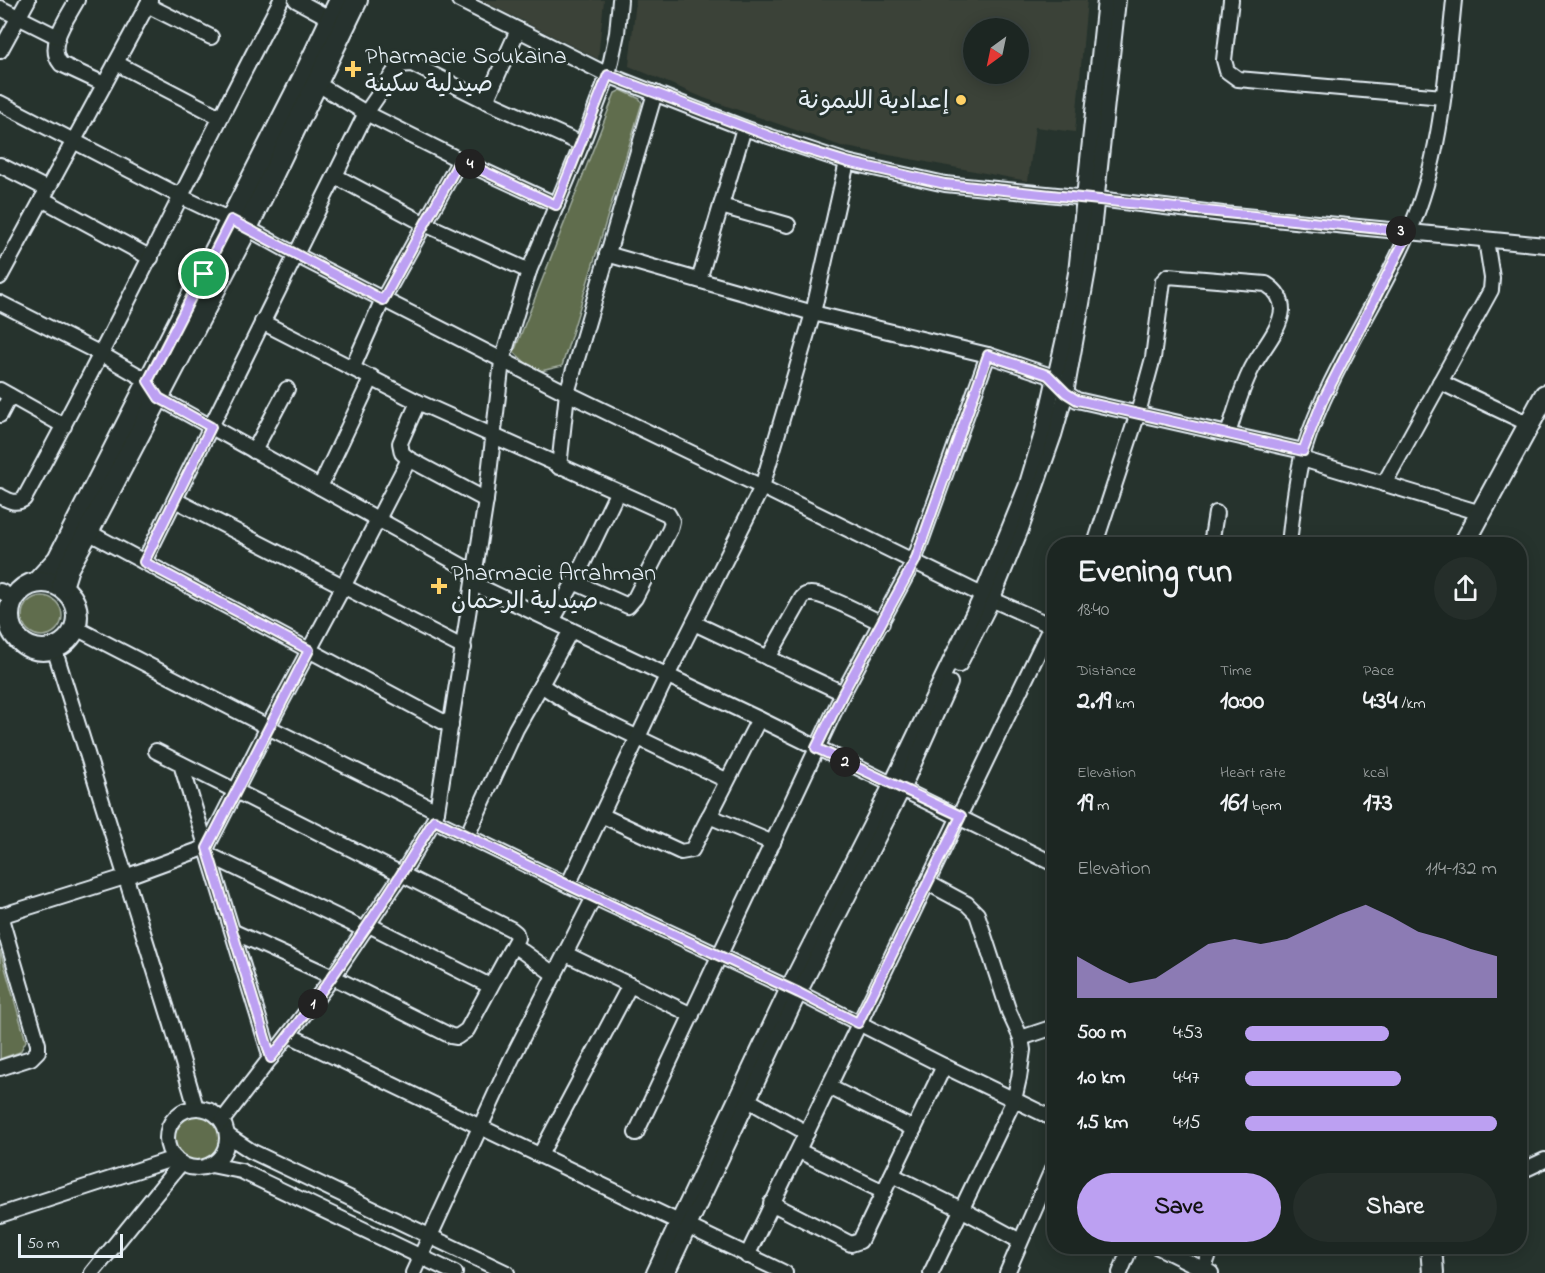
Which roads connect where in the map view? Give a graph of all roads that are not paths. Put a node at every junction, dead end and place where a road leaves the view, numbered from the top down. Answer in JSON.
{"nodes":[{"id":1,"x":28,"y":0,"type":"edge"},
{"id":2,"x":77,"y":0,"type":"edge"},
{"id":3,"x":281,"y":0,"type":"edge"},
{"id":4,"x":296,"y":0,"type":"edge"},
{"id":5,"x":340,"y":0,"type":"edge"},
{"id":6,"x":357,"y":0,"type":"edge"},
{"id":7,"x":459,"y":0,"type":"edge"},
{"id":8,"x":620,"y":0,"type":"edge"},
{"id":9,"x":1105,"y":0,"type":"edge"},
{"id":10,"x":1118,"y":0,"type":"edge"},
{"id":11,"x":1231,"y":0,"type":"edge"},
{"id":12,"x":1454,"y":0,"type":"edge"},
{"id":13,"x":149,"y":2,"type":"edge"},
{"id":14,"x":0,"y":8,"type":"edge"},
{"id":15,"x":19,"y":18,"type":"junction"},
{"id":16,"x":331,"y":19,"type":"junction"},
{"id":17,"x":518,"y":30,"type":"junction"},
{"id":18,"x":58,"y":37,"type":"junction"},
{"id":19,"x":211,"y":37,"type":"dead end"},
{"id":20,"x":0,"y":51,"type":"edge"},
{"id":21,"x":116,"y":63,"type":"junction"},
{"id":22,"x":608,"y":75,"type":"junction"},
{"id":23,"x":311,"y":80,"type":"junction"},
{"id":24,"x":104,"y":84,"type":"junction"},
{"id":25,"x":655,"y":93,"type":"junction"},
{"id":26,"x":1443,"y":97,"type":"junction"},
{"id":27,"x":486,"y":101,"type":"junction"},
{"id":28,"x":0,"y":103,"type":"edge"},
{"id":29,"x":366,"y":113,"type":"junction"},
{"id":30,"x":220,"y":117,"type":"junction"},
{"id":31,"x":744,"y":128,"type":"junction"},
{"id":32,"x":74,"y":141,"type":"junction"},
{"id":33,"x":582,"y":144,"type":"junction"},
{"id":34,"x":460,"y":160,"type":"junction"},
{"id":35,"x":847,"y":162,"type":"junction"},
{"id":36,"x":0,"y":165,"type":"edge"},
{"id":37,"x":335,"y":176,"type":"junction"},
{"id":38,"x":45,"y":194,"type":"junction"},
{"id":39,"x":182,"y":197,"type":"junction"},
{"id":40,"x":1092,"y":198,"type":"junction"},
{"id":41,"x":556,"y":205,"type":"junction"},
{"id":42,"x":721,"y":206,"type":"junction"},
{"id":43,"x":239,"y":224,"type":"junction"},
{"id":44,"x":425,"y":224,"type":"junction"},
{"id":45,"x":788,"y":225,"type":"dead end"},
{"id":46,"x":1409,"y":232,"type":"junction"},
{"id":47,"x":1486,"y":240,"type":"junction"},
{"id":48,"x":1545,"y":245,"type":"edge"},
{"id":49,"x":607,"y":254,"type":"junction"},
{"id":50,"x":296,"y":255,"type":"junction"},
{"id":51,"x":151,"y":258,"type":"junction"},
{"id":52,"x":529,"y":271,"type":"junction"},
{"id":53,"x":0,"y":277,"type":"edge"},
{"id":54,"x":699,"y":280,"type":"junction"},
{"id":55,"x":383,"y":300,"type":"junction"},
{"id":56,"x":0,"y":303,"type":"edge"},
{"id":57,"x":813,"y":313,"type":"junction"},
{"id":58,"x":262,"y":322,"type":"junction"},
{"id":59,"x":102,"y":354,"type":"junction"},
{"id":60,"x":988,"y":355,"type":"junction"},
{"id":61,"x":502,"y":361,"type":"junction"},
{"id":62,"x":353,"y":367,"type":"junction"},
{"id":63,"x":372,"y":377,"type":"junction"},
{"id":64,"x":1054,"y":379,"type":"junction"},
{"id":65,"x":1440,"y":382,"type":"junction"},
{"id":66,"x":287,"y":389,"type":"dead end"},
{"id":67,"x":154,"y":390,"type":"junction"},
{"id":68,"x":5,"y":393,"type":"edge"},
{"id":69,"x":567,"y":393,"type":"junction"},
{"id":70,"x":1066,"y":393,"type":"junction"},
{"id":71,"x":1545,"y":395,"type":"edge"},
{"id":72,"x":418,"y":402,"type":"junction"},
{"id":73,"x":1138,"y":413,"type":"junction"},
{"id":74,"x":0,"y":415,"type":"edge"},
{"id":75,"x":1529,"y":424,"type":"junction"},
{"id":76,"x":64,"y":426,"type":"junction"},
{"id":77,"x":211,"y":427,"type":"junction"},
{"id":78,"x":1228,"y":434,"type":"junction"},
{"id":79,"x":492,"y":437,"type":"junction"},
{"id":80,"x":254,"y":451,"type":"junction"},
{"id":81,"x":1302,"y":455,"type":"junction"},
{"id":82,"x":409,"y":459,"type":"junction"},
{"id":83,"x":559,"y":466,"type":"junction"},
{"id":84,"x":1384,"y":484,"type":"junction"},
{"id":85,"x":320,"y":487,"type":"junction"},
{"id":86,"x":762,"y":487,"type":"junction"},
{"id":87,"x":617,"y":493,"type":"junction"},
{"id":88,"x":0,"y":496,"type":"edge"},
{"id":89,"x":175,"y":500,"type":"junction"},
{"id":90,"x":486,"y":500,"type":"junction"},
{"id":91,"x":1216,"y":513,"type":"dead end"},
{"id":92,"x":1481,"y":513,"type":"junction"},
{"id":93,"x":378,"y":519,"type":"junction"},
{"id":94,"x":88,"y":532,"type":"junction"},
{"id":95,"x":1097,"y":537,"type":"edge"},
{"id":96,"x":1212,"y":537,"type":"edge"},
{"id":97,"x":1290,"y":537,"type":"edge"},
{"id":98,"x":1468,"y":537,"type":"edge"},
{"id":99,"x":915,"y":561,"type":"junction"},
{"id":100,"x":144,"y":562,"type":"junction"},
{"id":101,"x":474,"y":578,"type":"junction"},
{"id":102,"x":38,"y":581,"type":"junction"},
{"id":103,"x":574,"y":582,"type":"junction"},
{"id":104,"x":62,"y":587,"type":"junction"},
{"id":105,"x":343,"y":587,"type":"junction"},
{"id":106,"x":7,"y":594,"type":"edge"},
{"id":107,"x":987,"y":598,"type":"junction"},
{"id":108,"x":552,"y":621,"type":"junction"},
{"id":109,"x":694,"y":623,"type":"junction"},
{"id":110,"x":882,"y":623,"type":"junction"},
{"id":111,"x":1047,"y":623,"type":"edge"},
{"id":112,"x":76,"y":628,"type":"junction"},
{"id":113,"x":5,"y":630,"type":"edge"},
{"id":114,"x":571,"y":630,"type":"junction"},
{"id":115,"x":1047,"y":638,"type":"edge"},
{"id":116,"x":54,"y":648,"type":"junction"},
{"id":117,"x":464,"y":648,"type":"junction"},
{"id":118,"x":309,"y":650,"type":"junction"},
{"id":119,"x":768,"y":658,"type":"junction"},
{"id":120,"x":667,"y":676,"type":"junction"},
{"id":121,"x":541,"y":685,"type":"junction"},
{"id":122,"x":843,"y":693,"type":"junction"},
{"id":123,"x":759,"y":719,"type":"junction"},
{"id":124,"x":451,"y":726,"type":"junction"},
{"id":125,"x":268,"y":727,"type":"junction"},
{"id":126,"x":638,"y":737,"type":"junction"},
{"id":127,"x":816,"y":748,"type":"junction"},
{"id":128,"x":156,"y":752,"type":"dead end"},
{"id":129,"x":181,"y":764,"type":"junction"},
{"id":130,"x":726,"y":780,"type":"junction"},
{"id":131,"x":897,"y":787,"type":"junction"},
{"id":132,"x":236,"y":792,"type":"junction"},
{"id":133,"x":436,"y":815,"type":"junction"},
{"id":134,"x":601,"y":815,"type":"junction"},
{"id":135,"x":709,"y":816,"type":"junction"},
{"id":136,"x":961,"y":816,"type":"junction"},
{"id":137,"x":467,"y":836,"type":"junction"},
{"id":138,"x":772,"y":843,"type":"junction"},
{"id":139,"x":208,"y":851,"type":"junction"},
{"id":140,"x":1047,"y":860,"type":"edge"},
{"id":141,"x":402,"y":874,"type":"junction"},
{"id":142,"x":125,"y":877,"type":"junction"},
{"id":143,"x":928,"y":883,"type":"junction"},
{"id":144,"x":568,"y":885,"type":"junction"},
{"id":145,"x":594,"y":897,"type":"junction"},
{"id":146,"x":0,"y":915,"type":"edge"},
{"id":147,"x":367,"y":927,"type":"junction"},
{"id":148,"x":234,"y":932,"type":"junction"},
{"id":149,"x":515,"y":946,"type":"junction"},
{"id":150,"x":566,"y":954,"type":"junction"},
{"id":151,"x":721,"y":956,"type":"junction"},
{"id":152,"x":555,"y":975,"type":"junction"},
{"id":153,"x":333,"y":977,"type":"junction"},
{"id":154,"x":630,"y":985,"type":"junction"},
{"id":155,"x":490,"y":986,"type":"junction"},
{"id":156,"x":794,"y":990,"type":"junction"},
{"id":157,"x":692,"y":1015,"type":"junction"},
{"id":158,"x":858,"y":1023,"type":"junction"},
{"id":159,"x":1047,"y":1029,"type":"edge"},
{"id":160,"x":289,"y":1035,"type":"junction"},
{"id":161,"x":1021,"y":1038,"type":"junction"},
{"id":162,"x":271,"y":1058,"type":"junction"},
{"id":163,"x":944,"y":1066,"type":"junction"},
{"id":164,"x":0,"y":1068,"type":"edge"},
{"id":165,"x":829,"y":1088,"type":"junction"},
{"id":166,"x":748,"y":1100,"type":"junction"},
{"id":167,"x":1014,"y":1100,"type":"junction"},
{"id":168,"x":196,"y":1108,"type":"junction"},
{"id":169,"x":1047,"y":1116,"type":"edge"},
{"id":170,"x":222,"y":1121,"type":"junction"},
{"id":171,"x":481,"y":1125,"type":"junction"},
{"id":172,"x":914,"y":1129,"type":"junction"},
{"id":173,"x":636,"y":1133,"type":"dead end"},
{"id":174,"x":807,"y":1133,"type":"junction"},
{"id":175,"x":227,"y":1135,"type":"junction"},
{"id":176,"x":799,"y":1151,"type":"junction"},
{"id":177,"x":540,"y":1155,"type":"junction"},
{"id":178,"x":1545,"y":1160,"type":"edge"},
{"id":179,"x":178,"y":1161,"type":"junction"},
{"id":180,"x":211,"y":1165,"type":"junction"},
{"id":181,"x":1527,"y":1168,"type":"edge"},
{"id":182,"x":892,"y":1175,"type":"junction"},
{"id":183,"x":884,"y":1192,"type":"junction"},
{"id":184,"x":1047,"y":1197,"type":"edge"},
{"id":185,"x":771,"y":1203,"type":"junction"},
{"id":186,"x":961,"y":1209,"type":"junction"},
{"id":187,"x":0,"y":1215,"type":"edge"},
{"id":188,"x":684,"y":1224,"type":"junction"},
{"id":189,"x":430,"y":1237,"type":"junction"},
{"id":190,"x":1020,"y":1241,"type":"junction"},
{"id":191,"x":1128,"y":1254,"type":"edge"},
{"id":192,"x":1171,"y":1254,"type":"edge"},
{"id":193,"x":1210,"y":1254,"type":"edge"},
{"id":194,"x":1432,"y":1254,"type":"edge"},
{"id":195,"x":747,"y":1256,"type":"junction"},
{"id":196,"x":421,"y":1257,"type":"junction"},
{"id":197,"x":1206,"y":1272,"type":"edge"},
{"id":198,"x":92,"y":1273,"type":"edge"},
{"id":199,"x":413,"y":1273,"type":"edge"},
{"id":200,"x":455,"y":1273,"type":"edge"},
{"id":201,"x":507,"y":1273,"type":"edge"},
{"id":202,"x":654,"y":1273,"type":"edge"},
{"id":203,"x":667,"y":1273,"type":"edge"},
{"id":204,"x":785,"y":1273,"type":"edge"},
{"id":205,"x":931,"y":1273,"type":"edge"},
{"id":206,"x":1007,"y":1273,"type":"edge"},
{"id":207,"x":1120,"y":1273,"type":"edge"},
{"id":208,"x":1433,"y":1273,"type":"edge"}],
"edges":[{"from":1,"to":15,"type":"street"},
{"from":2,"to":18,"type":"street"},
{"from":3,"to":30,"type":"street"},
{"from":4,"to":16,"type":"street"},
{"from":5,"to":16,"type":"street"},
{"from":6,"to":23,"type":"street"},
{"from":7,"to":17,"type":"street"},
{"from":8,"to":22,"type":"street"},
{"from":9,"to":40,"type":"street"},
{"from":10,"to":40,"type":"street"},
{"from":11,"to":26,"type":"street"},
{"from":12,"to":26,"type":"street"},
{"from":13,"to":19,"type":"street"},
{"from":13,"to":21,"type":"street"},
{"from":14,"to":15,"type":"street"},
{"from":15,"to":18,"type":"street"},
{"from":15,"to":20,"type":"street"},
{"from":16,"to":23,"type":"street"},
{"from":17,"to":22,"type":"street"},
{"from":17,"to":27,"type":"street"},
{"from":18,"to":24,"type":"street"},
{"from":21,"to":24,"type":"street"},
{"from":21,"to":30,"type":"street"},
{"from":22,"to":25,"type":"street"},
{"from":22,"to":33,"type":"street"},
{"from":23,"to":29,"type":"street"},
{"from":23,"to":43,"type":"street"},
{"from":24,"to":32,"type":"street"},
{"from":25,"to":31,"type":"street"},
{"from":25,"to":49,"type":"street"},
{"from":26,"to":46,"type":"street"},
{"from":27,"to":29,"type":"street"},
{"from":27,"to":33,"type":"street"},
{"from":28,"to":32,"type":"street"},
{"from":29,"to":34,"type":"street"},
{"from":29,"to":37,"type":"street"},
{"from":30,"to":39,"type":"street"},
{"from":31,"to":35,"type":"street"},
{"from":31,"to":42,"type":"street"},
{"from":32,"to":38,"type":"street"},
{"from":32,"to":39,"type":"street"},
{"from":33,"to":41,"type":"street"},
{"from":34,"to":41,"type":"street"},
{"from":34,"to":44,"type":"street"},
{"from":35,"to":40,"type":"street"},
{"from":35,"to":57,"type":"street"},
{"from":36,"to":38,"type":"street"},
{"from":37,"to":44,"type":"street"},
{"from":37,"to":50,"type":"street"},
{"from":38,"to":51,"type":"street"},
{"from":38,"to":53,"type":"street"},
{"from":39,"to":43,"type":"street"},
{"from":39,"to":51,"type":"street"},
{"from":40,"to":46,"type":"street"},
{"from":40,"to":64,"type":"street"},
{"from":40,"to":70,"type":"street"},
{"from":41,"to":52,"type":"street"},
{"from":42,"to":45,"type":"street"},
{"from":42,"to":54,"type":"street"},
{"from":43,"to":50,"type":"street"},
{"from":43,"to":67,"type":"street"},
{"from":44,"to":52,"type":"street"},
{"from":44,"to":55,"type":"street"},
{"from":46,"to":47,"type":"street"},
{"from":46,"to":81,"type":"street"},
{"from":47,"to":48,"type":"street"},
{"from":47,"to":65,"type":"street"},
{"from":49,"to":54,"type":"street"},
{"from":49,"to":69,"type":"street"},
{"from":50,"to":55,"type":"street"},
{"from":50,"to":58,"type":"street"},
{"from":51,"to":59,"type":"street"},
{"from":52,"to":61,"type":"street"},
{"from":54,"to":57,"type":"street"},
{"from":55,"to":61,"type":"street"},
{"from":55,"to":62,"type":"street"},
{"from":56,"to":59,"type":"street"},
{"from":57,"to":60,"type":"street"},
{"from":57,"to":86,"type":"street"},
{"from":58,"to":62,"type":"street"},
{"from":58,"to":77,"type":"street"},
{"from":59,"to":67,"type":"street"},
{"from":59,"to":76,"type":"street"},
{"from":60,"to":64,"type":"street"},
{"from":60,"to":99,"type":"street"},
{"from":61,"to":69,"type":"street"},
{"from":61,"to":79,"type":"street"},
{"from":62,"to":63,"type":"street"},
{"from":63,"to":72,"type":"street"},
{"from":63,"to":85,"type":"street"},
{"from":64,"to":70,"type":"street"},
{"from":64,"to":107,"type":"street"},
{"from":65,"to":75,"type":"street"},
{"from":65,"to":84,"type":"street"},
{"from":66,"to":80,"type":"street"},
{"from":67,"to":77,"type":"street"},
{"from":67,"to":94,"type":"street"},
{"from":67,"to":102,"type":"street"},
{"from":68,"to":74,"type":"street"},
{"from":68,"to":76,"type":"street"},
{"from":69,"to":83,"type":"street"},
{"from":69,"to":86,"type":"street"},
{"from":70,"to":73,"type":"street"},
{"from":70,"to":107,"type":"street"},
{"from":71,"to":75,"type":"street"},
{"from":72,"to":79,"type":"street"},
{"from":72,"to":82,"type":"street"},
{"from":73,"to":78,"type":"street"},
{"from":73,"to":78,"type":"street"},
{"from":73,"to":95,"type":"street"},
{"from":75,"to":92,"type":"street"},
{"from":76,"to":88,"type":"street"},
{"from":77,"to":80,"type":"street"},
{"from":77,"to":89,"type":"street"},
{"from":78,"to":81,"type":"street"},
{"from":79,"to":83,"type":"street"},
{"from":79,"to":90,"type":"street"},
{"from":80,"to":85,"type":"street"},
{"from":81,"to":84,"type":"street"},
{"from":81,"to":97,"type":"street"},
{"from":82,"to":90,"type":"street"},
{"from":82,"to":93,"type":"street"},
{"from":83,"to":87,"type":"street"},
{"from":84,"to":92,"type":"street"},
{"from":85,"to":93,"type":"street"},
{"from":86,"to":99,"type":"street"},
{"from":86,"to":109,"type":"street"},
{"from":87,"to":103,"type":"street"},
{"from":87,"to":103,"type":"street"},
{"from":89,"to":100,"type":"street"},
{"from":89,"to":105,"type":"street"},
{"from":90,"to":101,"type":"street"},
{"from":91,"to":96,"type":"street"},
{"from":92,"to":98,"type":"street"},
{"from":93,"to":101,"type":"street"},
{"from":93,"to":105,"type":"street"},
{"from":94,"to":100,"type":"street"},
{"from":94,"to":104,"type":"street"},
{"from":99,"to":107,"type":"street"},
{"from":99,"to":110,"type":"street"},
{"from":100,"to":118,"type":"street"},
{"from":101,"to":108,"type":"street"},
{"from":101,"to":117,"type":"street"},
{"from":102,"to":104,"type":"street"},
{"from":102,"to":106,"type":"street"},
{"from":103,"to":108,"type":"street"},
{"from":104,"to":112,"type":"street"},
{"from":105,"to":117,"type":"street"},
{"from":105,"to":118,"type":"street"},
{"from":106,"to":113,"type":"street"},
{"from":107,"to":111,"type":"street"},
{"from":107,"to":131,"type":"street"},
{"from":108,"to":114,"type":"street"},
{"from":109,"to":119,"type":"street"},
{"from":109,"to":120,"type":"street"},
{"from":110,"to":119,"type":"street"},
{"from":110,"to":122,"type":"street"},
{"from":112,"to":116,"type":"street"},
{"from":112,"to":125,"type":"street"},
{"from":113,"to":116,"type":"street"},
{"from":114,"to":120,"type":"street"},
{"from":114,"to":121,"type":"street"},
{"from":115,"to":136,"type":"street"},
{"from":116,"to":142,"type":"street"},
{"from":117,"to":124,"type":"street"},
{"from":118,"to":124,"type":"street"},
{"from":118,"to":125,"type":"street"},
{"from":119,"to":122,"type":"street"},
{"from":120,"to":123,"type":"street"},
{"from":120,"to":126,"type":"street"},
{"from":121,"to":126,"type":"street"},
{"from":121,"to":137,"type":"street"},
{"from":122,"to":127,"type":"street"},
{"from":123,"to":127,"type":"street"},
{"from":123,"to":130,"type":"street"},
{"from":124,"to":133,"type":"street"},
{"from":125,"to":132,"type":"street"},
{"from":125,"to":133,"type":"street"},
{"from":126,"to":130,"type":"street"},
{"from":126,"to":134,"type":"street"},
{"from":127,"to":131,"type":"street"},
{"from":127,"to":138,"type":"street"},
{"from":128,"to":129,"type":"street"},
{"from":129,"to":132,"type":"street"},
{"from":129,"to":139,"type":"street"},
{"from":130,"to":135,"type":"street"},
{"from":131,"to":136,"type":"street"},
{"from":131,"to":156,"type":"street"},
{"from":132,"to":139,"type":"street"},
{"from":132,"to":141,"type":"street"},
{"from":133,"to":137,"type":"street"},
{"from":133,"to":141,"type":"street"},
{"from":134,"to":135,"type":"street"},
{"from":134,"to":144,"type":"street"},
{"from":135,"to":138,"type":"street"},
{"from":136,"to":140,"type":"street"},
{"from":136,"to":143,"type":"street"},
{"from":137,"to":144,"type":"street"},
{"from":138,"to":151,"type":"street"},
{"from":139,"to":142,"type":"street"},
{"from":139,"to":147,"type":"street"},
{"from":139,"to":148,"type":"street"},
{"from":141,"to":147,"type":"street"},
{"from":141,"to":149,"type":"street"},
{"from":142,"to":146,"type":"street"},
{"from":142,"to":168,"type":"street"},
{"from":143,"to":158,"type":"street"},
{"from":143,"to":161,"type":"street"},
{"from":144,"to":145,"type":"street"},
{"from":145,"to":150,"type":"street"},
{"from":145,"to":151,"type":"street"},
{"from":146,"to":164,"type":"street"},
{"from":147,"to":153,"type":"street"},
{"from":147,"to":155,"type":"street"},
{"from":148,"to":153,"type":"street"},
{"from":148,"to":162,"type":"street"},
{"from":149,"to":152,"type":"street"},
{"from":149,"to":155,"type":"street"},
{"from":150,"to":152,"type":"street"},
{"from":150,"to":154,"type":"street"},
{"from":151,"to":156,"type":"street"},
{"from":151,"to":157,"type":"street"},
{"from":152,"to":171,"type":"street"},
{"from":153,"to":155,"type":"street"},
{"from":153,"to":160,"type":"street"},
{"from":154,"to":157,"type":"street"},
{"from":154,"to":177,"type":"street"},
{"from":156,"to":158,"type":"street"},
{"from":156,"to":166,"type":"street"},
{"from":156,"to":188,"type":"street"},
{"from":157,"to":173,"type":"street"},
{"from":158,"to":163,"type":"street"},
{"from":158,"to":165,"type":"street"},
{"from":159,"to":161,"type":"street"},
{"from":160,"to":162,"type":"street"},
{"from":160,"to":171,"type":"street"},
{"from":161,"to":167,"type":"street"},
{"from":162,"to":170,"type":"street"},
{"from":163,"to":167,"type":"street"},
{"from":163,"to":172,"type":"street"},
{"from":165,"to":172,"type":"street"},
{"from":165,"to":174,"type":"street"},
{"from":166,"to":174,"type":"street"},
{"from":166,"to":188,"type":"street"},
{"from":167,"to":169,"type":"street"},
{"from":167,"to":186,"type":"street"},
{"from":168,"to":170,"type":"street"},
{"from":168,"to":179,"type":"street"},
{"from":170,"to":175,"type":"street"},
{"from":171,"to":177,"type":"street"},
{"from":171,"to":189,"type":"street"},
{"from":172,"to":182,"type":"street"},
{"from":174,"to":176,"type":"street"},
{"from":175,"to":180,"type":"street"},
{"from":175,"to":189,"type":"street"},
{"from":176,"to":183,"type":"street"},
{"from":176,"to":185,"type":"street"},
{"from":177,"to":188,"type":"street"},
{"from":178,"to":181,"type":"street"},
{"from":179,"to":180,"type":"street"},
{"from":179,"to":187,"type":"street"},
{"from":179,"to":198,"type":"street"},
{"from":180,"to":196,"type":"street"},
{"from":182,"to":183,"type":"street"},
{"from":182,"to":186,"type":"street"},
{"from":183,"to":185,"type":"street"},
{"from":184,"to":190,"type":"street"},
{"from":185,"to":195,"type":"street"},
{"from":186,"to":190,"type":"street"},
{"from":186,"to":205,"type":"street"},
{"from":188,"to":195,"type":"street"},
{"from":188,"to":202,"type":"street"},
{"from":188,"to":203,"type":"street"},
{"from":189,"to":196,"type":"street"},
{"from":189,"to":201,"type":"street"},
{"from":190,"to":206,"type":"street"},
{"from":191,"to":207,"type":"street"},
{"from":192,"to":197,"type":"street"},
{"from":193,"to":197,"type":"street"},
{"from":194,"to":208,"type":"street"},
{"from":195,"to":204,"type":"street"},
{"from":196,"to":199,"type":"street"},
{"from":196,"to":200,"type":"street"}]}
